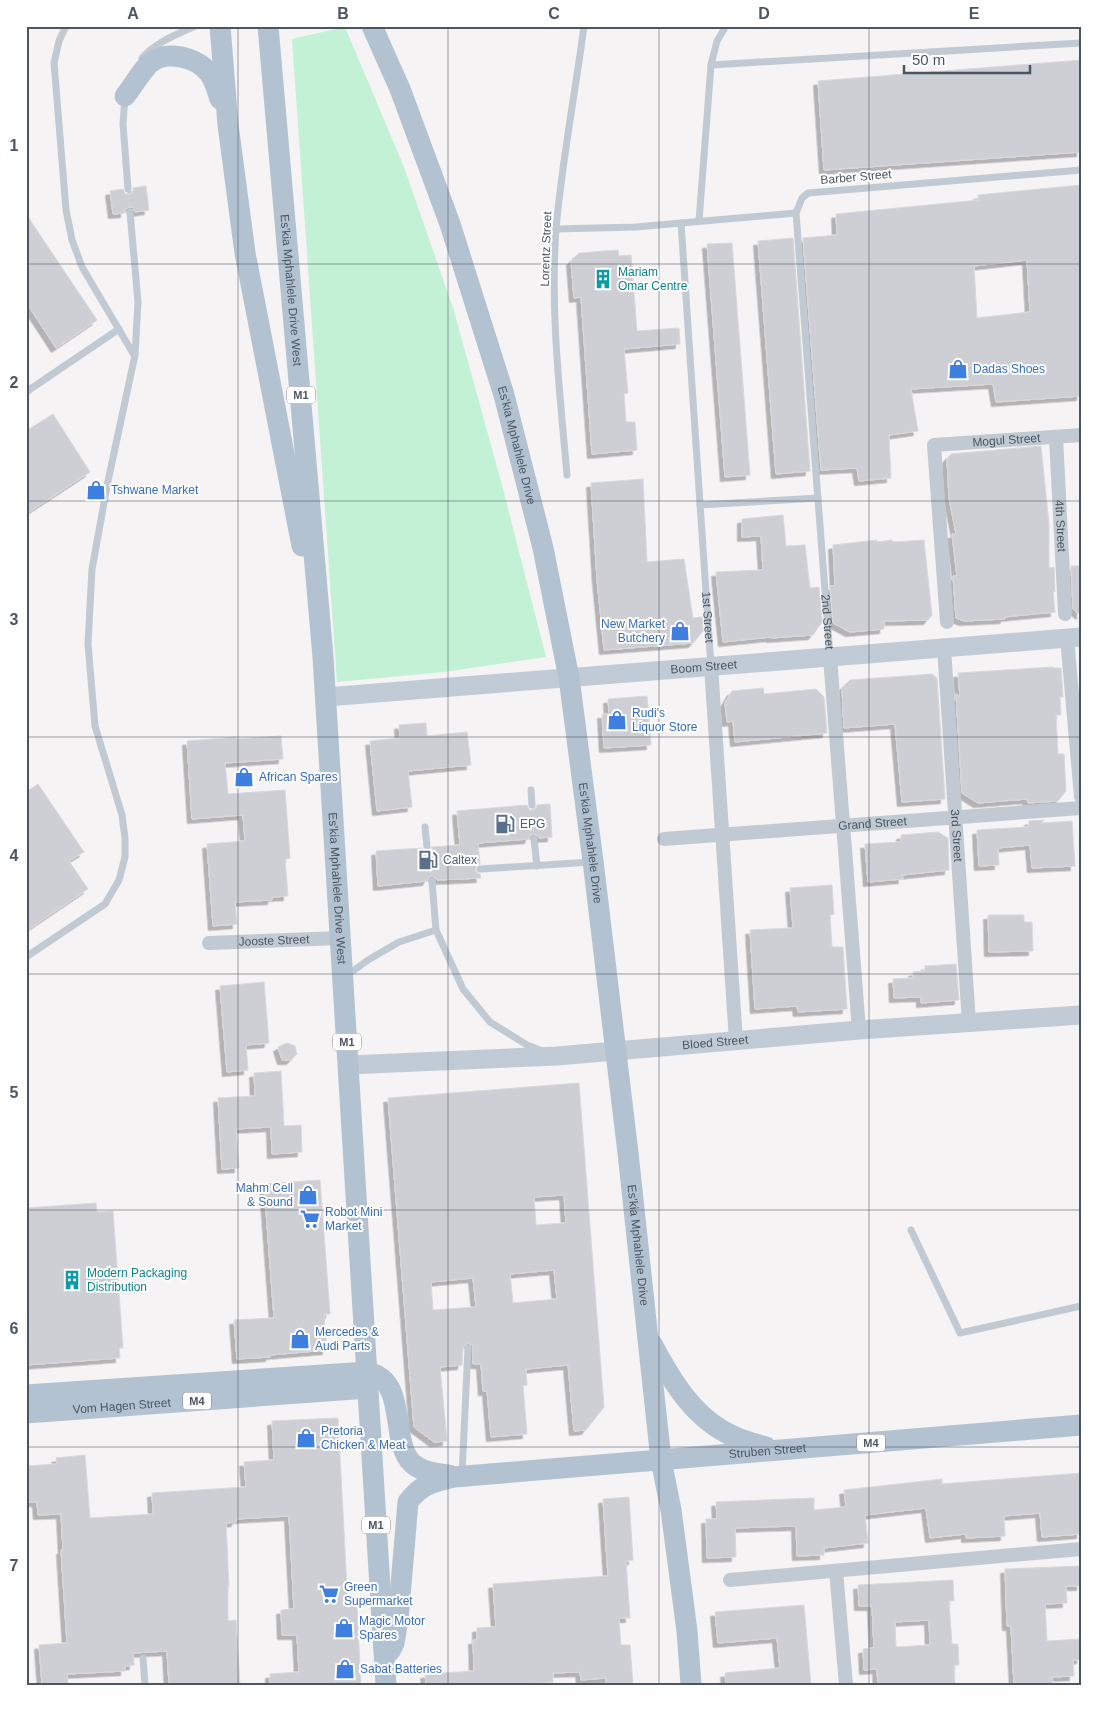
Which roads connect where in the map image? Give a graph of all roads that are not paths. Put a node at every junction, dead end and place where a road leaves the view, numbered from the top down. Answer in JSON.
{"nodes":[{"id":1,"x":66,"y":26,"type":"edge"},
{"id":2,"x":195,"y":26,"type":"edge"},
{"id":3,"x":220,"y":26,"type":"edge"},
{"id":4,"x":268,"y":26,"type":"edge"},
{"id":5,"x":372,"y":26,"type":"edge"},
{"id":6,"x":584,"y":26,"type":"edge"},
{"id":7,"x":726,"y":26,"type":"edge"},
{"id":8,"x":1081,"y":43,"type":"edge"},
{"id":9,"x":711,"y":65,"type":"junction"},
{"id":10,"x":125,"y":96,"type":"junction"},
{"id":11,"x":228,"y":125,"type":"junction"},
{"id":12,"x":1081,"y":170,"type":"edge"},
{"id":13,"x":128,"y":189,"type":"dead end"},
{"id":14,"x":130,"y":212,"type":"dead end"},
{"id":15,"x":796,"y":213,"type":"junction"},
{"id":16,"x":699,"y":221,"type":"junction"},
{"id":17,"x":681,"y":223,"type":"junction"},
{"id":18,"x":556,"y":229,"type":"junction"},
{"id":19,"x":119,"y":329,"type":"junction"},
{"id":20,"x":134,"y":355,"type":"junction"},
{"id":21,"x":26,"y":392,"type":"edge"},
{"id":22,"x":1081,"y":435,"type":"edge"},
{"id":23,"x":1056,"y":437,"type":"junction"},
{"id":24,"x":567,"y":475,"type":"dead end"},
{"id":25,"x":818,"y":498,"type":"junction"},
{"id":26,"x":700,"y":505,"type":"junction"},
{"id":27,"x":1065,"y":614,"type":"dead end"},
{"id":28,"x":947,"y":622,"type":"dead end"},
{"id":29,"x":1074,"y":638,"type":"edge"},
{"id":30,"x":944,"y":648,"type":"junction"},
{"id":31,"x":323,"y":657,"type":"junction"},
{"id":32,"x":830,"y":657,"type":"junction"},
{"id":33,"x":711,"y":666,"type":"junction"},
{"id":34,"x":568,"y":678,"type":"junction"},
{"id":35,"x":326,"y":697,"type":"junction"},
{"id":36,"x":531,"y":790,"type":"dead end"},
{"id":37,"x":1081,"y":797,"type":"edge"},
{"id":38,"x":532,"y":805,"type":"dead end"},
{"id":39,"x":1081,"y":808,"type":"edge"},
{"id":40,"x":956,"y":817,"type":"junction"},
{"id":41,"x":844,"y":825,"type":"junction"},
{"id":42,"x":424,"y":827,"type":"dead end"},
{"id":43,"x":722,"y":834,"type":"junction"},
{"id":44,"x":534,"y":838,"type":"dead end"},
{"id":45,"x":664,"y":838,"type":"dead end"},
{"id":46,"x":427,"y":847,"type":"dead end"},
{"id":47,"x":593,"y":861,"type":"junction"},
{"id":48,"x":537,"y":866,"type":"junction"},
{"id":49,"x":480,"y":869,"type":"dead end"},
{"id":50,"x":432,"y":881,"type":"dead end"},
{"id":51,"x":436,"y":930,"type":"junction"},
{"id":52,"x":340,"y":938,"type":"junction"},
{"id":53,"x":209,"y":943,"type":"dead end"},
{"id":54,"x":26,"y":957,"type":"edge"},
{"id":55,"x":343,"y":978,"type":"junction"},
{"id":56,"x":1081,"y":1015,"type":"edge"},
{"id":57,"x":969,"y":1023,"type":"junction"},
{"id":58,"x":859,"y":1030,"type":"junction"},
{"id":59,"x":736,"y":1041,"type":"junction"},
{"id":60,"x":615,"y":1051,"type":"junction"},
{"id":61,"x":557,"y":1056,"type":"junction"},
{"id":62,"x":348,"y":1064,"type":"junction"},
{"id":63,"x":911,"y":1230,"type":"dead end"},
{"id":64,"x":1081,"y":1306,"type":"edge"},
{"id":65,"x":648,"y":1335,"type":"junction"},
{"id":66,"x":468,"y":1348,"type":"dead end"},
{"id":67,"x":368,"y":1380,"type":"junction"},
{"id":68,"x":26,"y":1395,"type":"edge"},
{"id":69,"x":26,"y":1413,"type":"edge"},
{"id":70,"x":1081,"y":1425,"type":"edge"},
{"id":71,"x":776,"y":1450,"type":"junction"},
{"id":72,"x":661,"y":1460,"type":"junction"},
{"id":73,"x":458,"y":1477,"type":"junction"},
{"id":74,"x":1081,"y":1549,"type":"edge"},
{"id":75,"x":836,"y":1571,"type":"junction"},
{"id":76,"x":730,"y":1580,"type":"dead end"},
{"id":77,"x":143,"y":1658,"type":"dead end"},
{"id":78,"x":385,"y":1662,"type":"junction"},
{"id":79,"x":145,"y":1685,"type":"edge"},
{"id":80,"x":386,"y":1685,"type":"edge"},
{"id":81,"x":691,"y":1685,"type":"edge"},
{"id":82,"x":846,"y":1685,"type":"edge"}],
"edges":[{"from":1,"to":19,"type":"lane"},
{"from":2,"to":10,"type":"lane"},
{"from":3,"to":11,"type":"main road"},
{"from":4,"to":31,"type":"main road","name":"Es'kia Mphahlele Drive West","number":"M1"},
{"from":5,"to":34,"type":"main road","name":"Es'kia Mphahlele Drive"},
{"from":6,"to":18,"type":"lane","name":"Lorentz Street"},
{"from":7,"to":9,"type":"lane"},
{"from":8,"to":9,"type":"lane"},
{"from":9,"to":16,"type":"lane"},
{"from":10,"to":11,"type":"main road"},
{"from":10,"to":13,"type":"lane"},
{"from":11,"to":31,"type":"main road"},
{"from":12,"to":15,"type":"lane","name":"Barber Street"},
{"from":14,"to":20,"type":"lane"},
{"from":15,"to":16,"type":"lane"},
{"from":15,"to":25,"type":"lane","name":"2nd Street"},
{"from":16,"to":17,"type":"lane"},
{"from":17,"to":18,"type":"lane"},
{"from":17,"to":26,"type":"lane","name":"1st Street"},
{"from":18,"to":24,"type":"lane","name":"Lorentz Street"},
{"from":19,"to":20,"type":"lane"},
{"from":19,"to":21,"type":"lane"},
{"from":20,"to":54,"type":"lane"},
{"from":22,"to":23,"type":"street","name":"Mogul Street"},
{"from":23,"to":27,"type":"street","name":"4th Street"},
{"from":23,"to":28,"type":"street","name":"Mogul Street"},
{"from":25,"to":26,"type":"lane"},
{"from":25,"to":32,"type":"lane","name":"2nd Street"},
{"from":26,"to":33,"type":"lane","name":"1st Street"},
{"from":29,"to":30,"type":"main road","name":"Boom Street"},
{"from":29,"to":37,"type":"street"},
{"from":30,"to":32,"type":"main road","name":"Boom Street"},
{"from":30,"to":40,"type":"street","name":"3rd Street"},
{"from":31,"to":35,"type":"main road","name":"Es'kia Mphahlele Drive West","number":"M1"},
{"from":32,"to":33,"type":"main road","name":"Boom Street"},
{"from":32,"to":41,"type":"street","name":"2nd Street"},
{"from":33,"to":34,"type":"main road","name":"Boom Street"},
{"from":33,"to":43,"type":"street","name":"1st Street"},
{"from":34,"to":35,"type":"main road","name":"Boom Street"},
{"from":34,"to":47,"type":"main road","name":"Es'kia Mphahlele Drive"},
{"from":35,"to":52,"type":"main road","name":"Es'kia Mphahlele Drive West","number":"M1"},
{"from":36,"to":38,"type":"lane"},
{"from":39,"to":40,"type":"street","name":"Grand Street"},
{"from":40,"to":41,"type":"street","name":"Grand Street"},
{"from":40,"to":57,"type":"street","name":"3rd Street"},
{"from":41,"to":43,"type":"street","name":"Grand Street"},
{"from":41,"to":58,"type":"street","name":"2nd Street"},
{"from":42,"to":46,"type":"lane"},
{"from":43,"to":45,"type":"street","name":"Grand Street"},
{"from":43,"to":59,"type":"street","name":"1st Street"},
{"from":44,"to":48,"type":"lane"},
{"from":47,"to":48,"type":"lane"},
{"from":47,"to":60,"type":"main road","name":"Es'kia Mphahlele Drive"},
{"from":48,"to":49,"type":"lane"},
{"from":50,"to":51,"type":"lane"},
{"from":51,"to":55,"type":"lane"},
{"from":51,"to":61,"type":"lane"},
{"from":52,"to":53,"type":"street","name":"Jooste Street"},
{"from":52,"to":55,"type":"main road","name":"Es'kia Mphahlele Drive West","number":"M1"},
{"from":55,"to":62,"type":"main road","name":"Es'kia Mphahlele Drive West","number":"M1"},
{"from":56,"to":57,"type":"main road","name":"Bloed Street"},
{"from":57,"to":58,"type":"main road","name":"Bloed Street"},
{"from":58,"to":59,"type":"main road","name":"Bloed Street"},
{"from":59,"to":60,"type":"main road","name":"Bloed Street"},
{"from":60,"to":61,"type":"main road","name":"Bloed Street"},
{"from":60,"to":65,"type":"main road","name":"Es'kia Mphahlele Drive"},
{"from":61,"to":62,"type":"main road","name":"Bloed Street"},
{"from":62,"to":67,"type":"main road","name":"Es'kia Mphahlele Drive West","number":"M1"},
{"from":63,"to":64,"type":"lane"},
{"from":65,"to":71,"type":"main road"},
{"from":65,"to":72,"type":"main road","name":"Es'kia Mphahlele Drive"},
{"from":66,"to":73,"type":"lane"},
{"from":67,"to":68,"type":"main road","name":"Vom Hagen Street","number":"M4"},
{"from":67,"to":69,"type":"main road","name":"Vom Hagen Street","number":"M4"},
{"from":67,"to":73,"type":"main road"},
{"from":67,"to":78,"type":"main road","name":"Es'kia Mphahlele Drive West","number":"M1"},
{"from":70,"to":71,"type":"main road","name":"Struben Street","number":"M4"},
{"from":71,"to":72,"type":"main road","name":"Struben Street","number":"M4"},
{"from":72,"to":73,"type":"main road","name":"Struben Street","number":"M4"},
{"from":72,"to":81,"type":"main road","name":"Es'kia Mphahlele Drive"},
{"from":73,"to":78,"type":"main road"},
{"from":74,"to":75,"type":"street"},
{"from":75,"to":76,"type":"street"},
{"from":75,"to":82,"type":"street"},
{"from":77,"to":79,"type":"lane"},
{"from":78,"to":80,"type":"main road","name":"Es'kia Mphahlele Drive West","number":"M1"}]}
